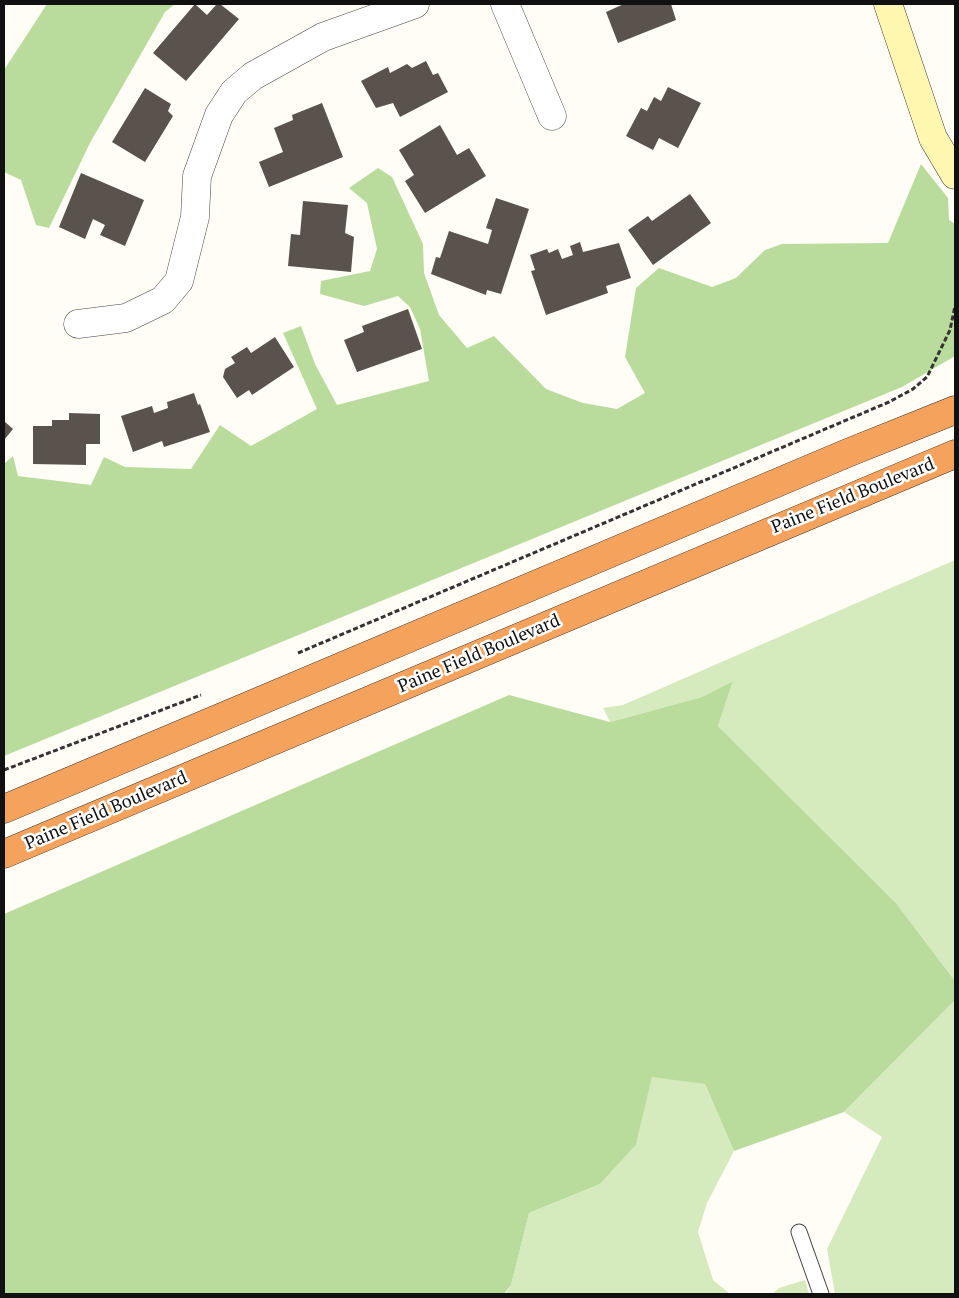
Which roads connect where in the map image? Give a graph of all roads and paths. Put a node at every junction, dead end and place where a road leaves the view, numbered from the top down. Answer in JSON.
{"nodes":[{"id":1,"x":415,"y":4,"type":"edge"},
{"id":2,"x":505,"y":4,"type":"edge"},
{"id":3,"x":888,"y":4,"type":"edge"},
{"id":4,"x":552,"y":116,"type":"dead end"},
{"id":5,"x":955,"y":175,"type":"edge"},
{"id":6,"x":955,"y":306,"type":"edge"},
{"id":7,"x":78,"y":324,"type":"dead end"},
{"id":8,"x":955,"y":410,"type":"edge"},
{"id":9,"x":955,"y":454,"type":"edge"},
{"id":10,"x":297,"y":654,"type":"dead end"},
{"id":11,"x":207,"y":692,"type":"dead end"},
{"id":12,"x":4,"y":770,"type":"edge"},
{"id":13,"x":4,"y":809,"type":"edge"},
{"id":14,"x":4,"y":854,"type":"edge"},
{"id":15,"x":799,"y":1232,"type":"dead end"},
{"id":16,"x":820,"y":1294,"type":"edge"}],
"edges":[{"from":1,"to":7,"type":"street"},
{"from":2,"to":4,"type":"street"},
{"from":3,"to":5,"type":"street"},
{"from":6,"to":10,"type":"path"},
{"from":8,"to":13,"type":"highway"},
{"from":9,"to":14,"type":"highway","name":"Paine Field Boulevard"},
{"from":11,"to":12,"type":"path"},
{"from":15,"to":16,"type":"lane"}]}
